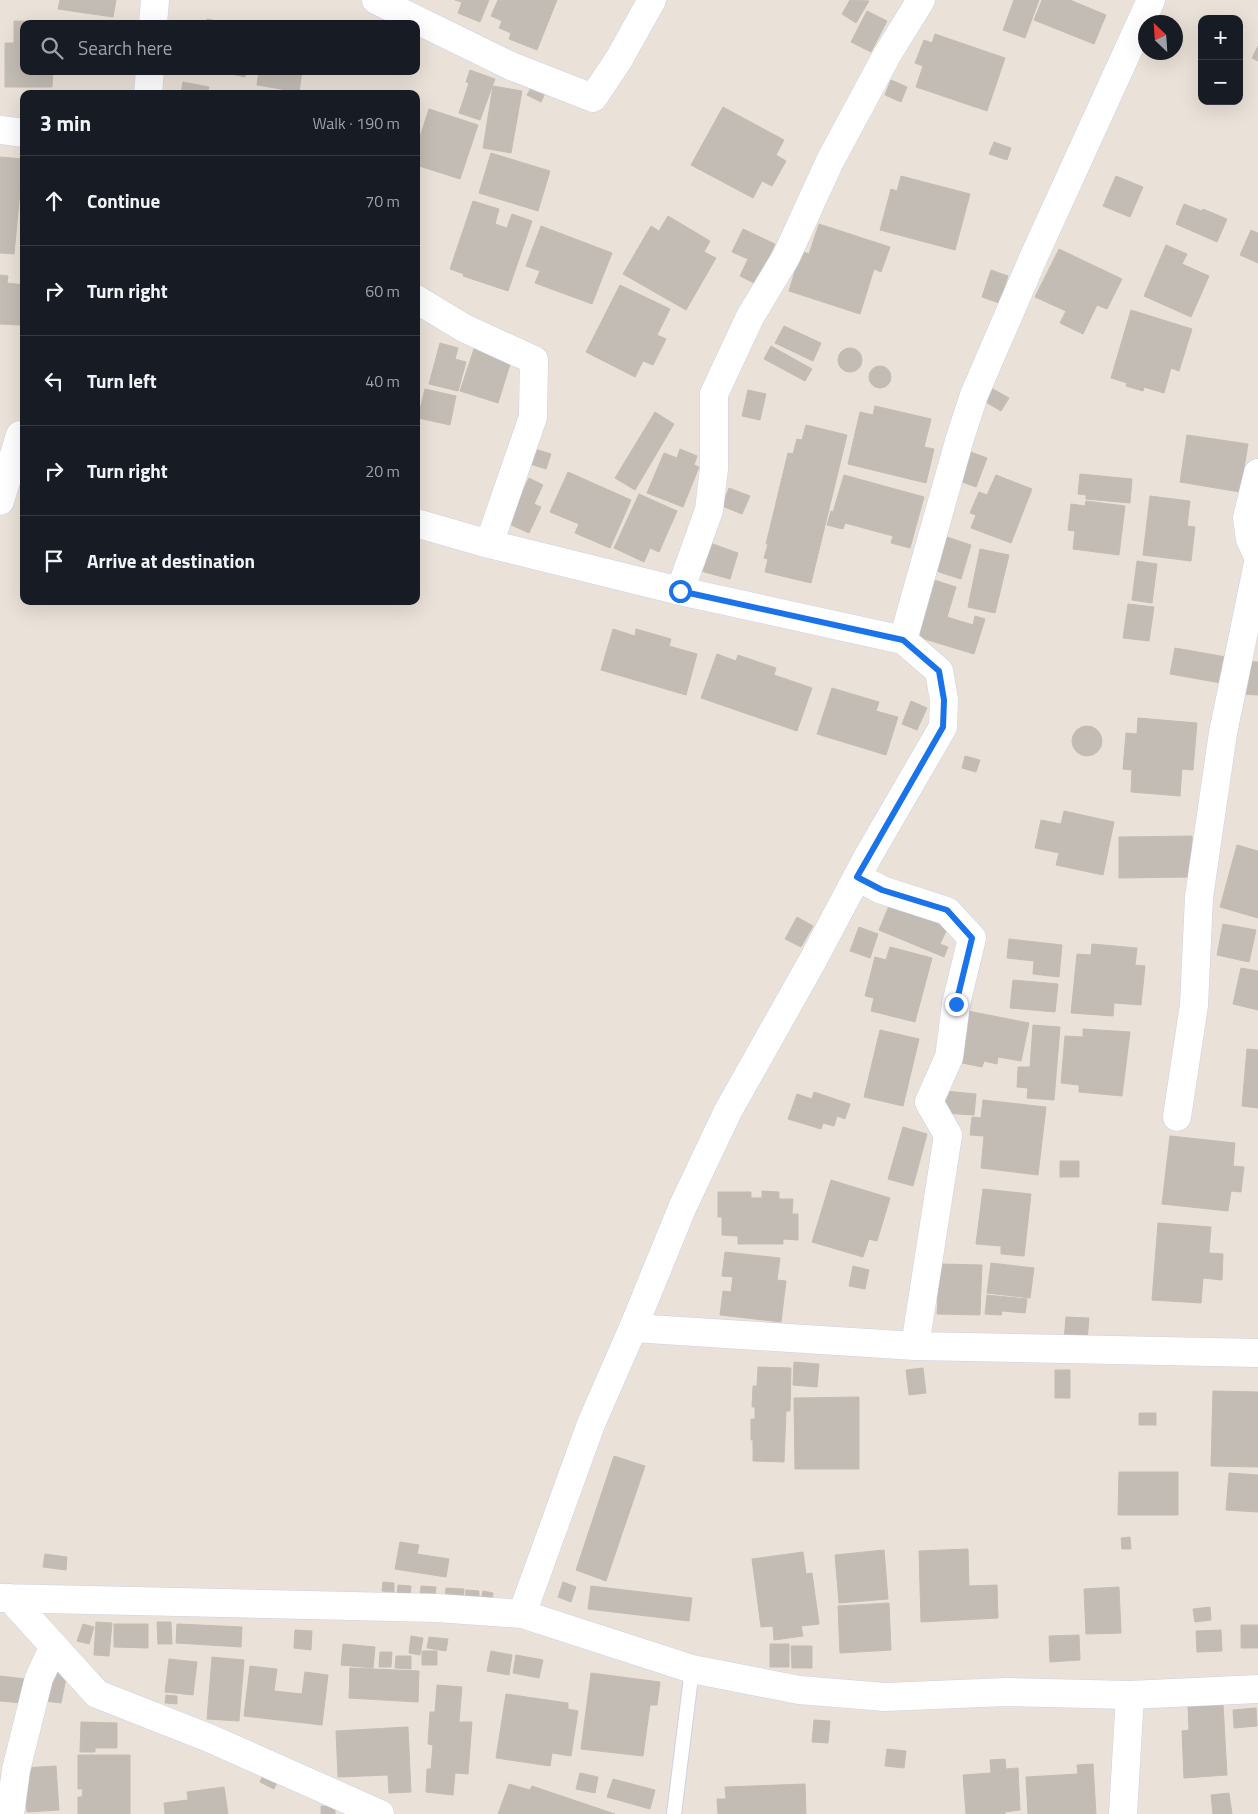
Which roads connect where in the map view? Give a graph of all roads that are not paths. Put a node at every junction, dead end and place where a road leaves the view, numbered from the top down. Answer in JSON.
{"nodes":[{"id":1,"x":155,"y":0,"type":"edge"},
{"id":2,"x":376,"y":0,"type":"edge"},
{"id":3,"x":652,"y":0,"type":"edge"},
{"id":4,"x":921,"y":0,"type":"edge"},
{"id":5,"x":1151,"y":0,"type":"edge"},
{"id":6,"x":154,"y":20,"type":"edge"},
{"id":7,"x":417,"y":20,"type":"edge"},
{"id":8,"x":420,"y":22,"type":"edge"},
{"id":9,"x":150,"y":75,"type":"edge"},
{"id":10,"x":148,"y":90,"type":"edge"},
{"id":11,"x":0,"y":130,"type":"edge"},
{"id":12,"x":20,"y":132,"type":"edge"},
{"id":13,"x":420,"y":302,"type":"edge"},
{"id":14,"x":15,"y":434,"type":"edge"},
{"id":15,"x":1258,"y":472,"type":"edge"},
{"id":16,"x":0,"y":500,"type":"edge"},
{"id":17,"x":420,"y":524,"type":"edge"},
{"id":18,"x":489,"y":544,"type":"junction"},
{"id":19,"x":1258,"y":556,"type":"edge"},
{"id":20,"x":1258,"y":563,"type":"edge"},
{"id":21,"x":680,"y":591,"type":"junction"},
{"id":22,"x":903,"y":640,"type":"junction"},
{"id":23,"x":857,"y":877,"type":"junction"},
{"id":24,"x":1177,"y":1117,"type":"dead end"},
{"id":25,"x":633,"y":1328,"type":"junction"},
{"id":26,"x":915,"y":1346,"type":"junction"},
{"id":27,"x":1258,"y":1353,"type":"edge"},
{"id":28,"x":5,"y":1598,"type":"edge"},
{"id":29,"x":522,"y":1614,"type":"junction"},
{"id":30,"x":54,"y":1646,"type":"junction"},
{"id":31,"x":692,"y":1669,"type":"junction"},
{"id":32,"x":1258,"y":1689,"type":"edge"},
{"id":33,"x":1130,"y":1695,"type":"junction"},
{"id":34,"x":10,"y":1814,"type":"edge"},
{"id":35,"x":380,"y":1814,"type":"edge"},
{"id":36,"x":674,"y":1814,"type":"edge"},
{"id":37,"x":1123,"y":1814,"type":"edge"}],
"edges":[{"from":1,"to":6,"type":"street"},
{"from":2,"to":7,"type":"street"},
{"from":3,"to":8,"type":"street"},
{"from":4,"to":21,"type":"street"},
{"from":5,"to":22,"type":"street"},
{"from":9,"to":10,"type":"street"},
{"from":11,"to":12,"type":"street"},
{"from":13,"to":18,"type":"street"},
{"from":14,"to":16,"type":"street"},
{"from":15,"to":19,"type":"street"},
{"from":17,"to":18,"type":"street"},
{"from":18,"to":21,"type":"street"},
{"from":20,"to":24,"type":"street"},
{"from":21,"to":22,"type":"street"},
{"from":22,"to":23,"type":"street"},
{"from":23,"to":25,"type":"street"},
{"from":23,"to":26,"type":"street"},
{"from":25,"to":26,"type":"street"},
{"from":25,"to":29,"type":"street"},
{"from":26,"to":27,"type":"street"},
{"from":28,"to":29,"type":"street"},
{"from":28,"to":30,"type":"street"},
{"from":29,"to":31,"type":"street"},
{"from":30,"to":34,"type":"street"},
{"from":30,"to":35,"type":"street"},
{"from":31,"to":33,"type":"street"},
{"from":31,"to":36,"type":"lane"},
{"from":32,"to":33,"type":"street"},
{"from":33,"to":37,"type":"street"}]}
